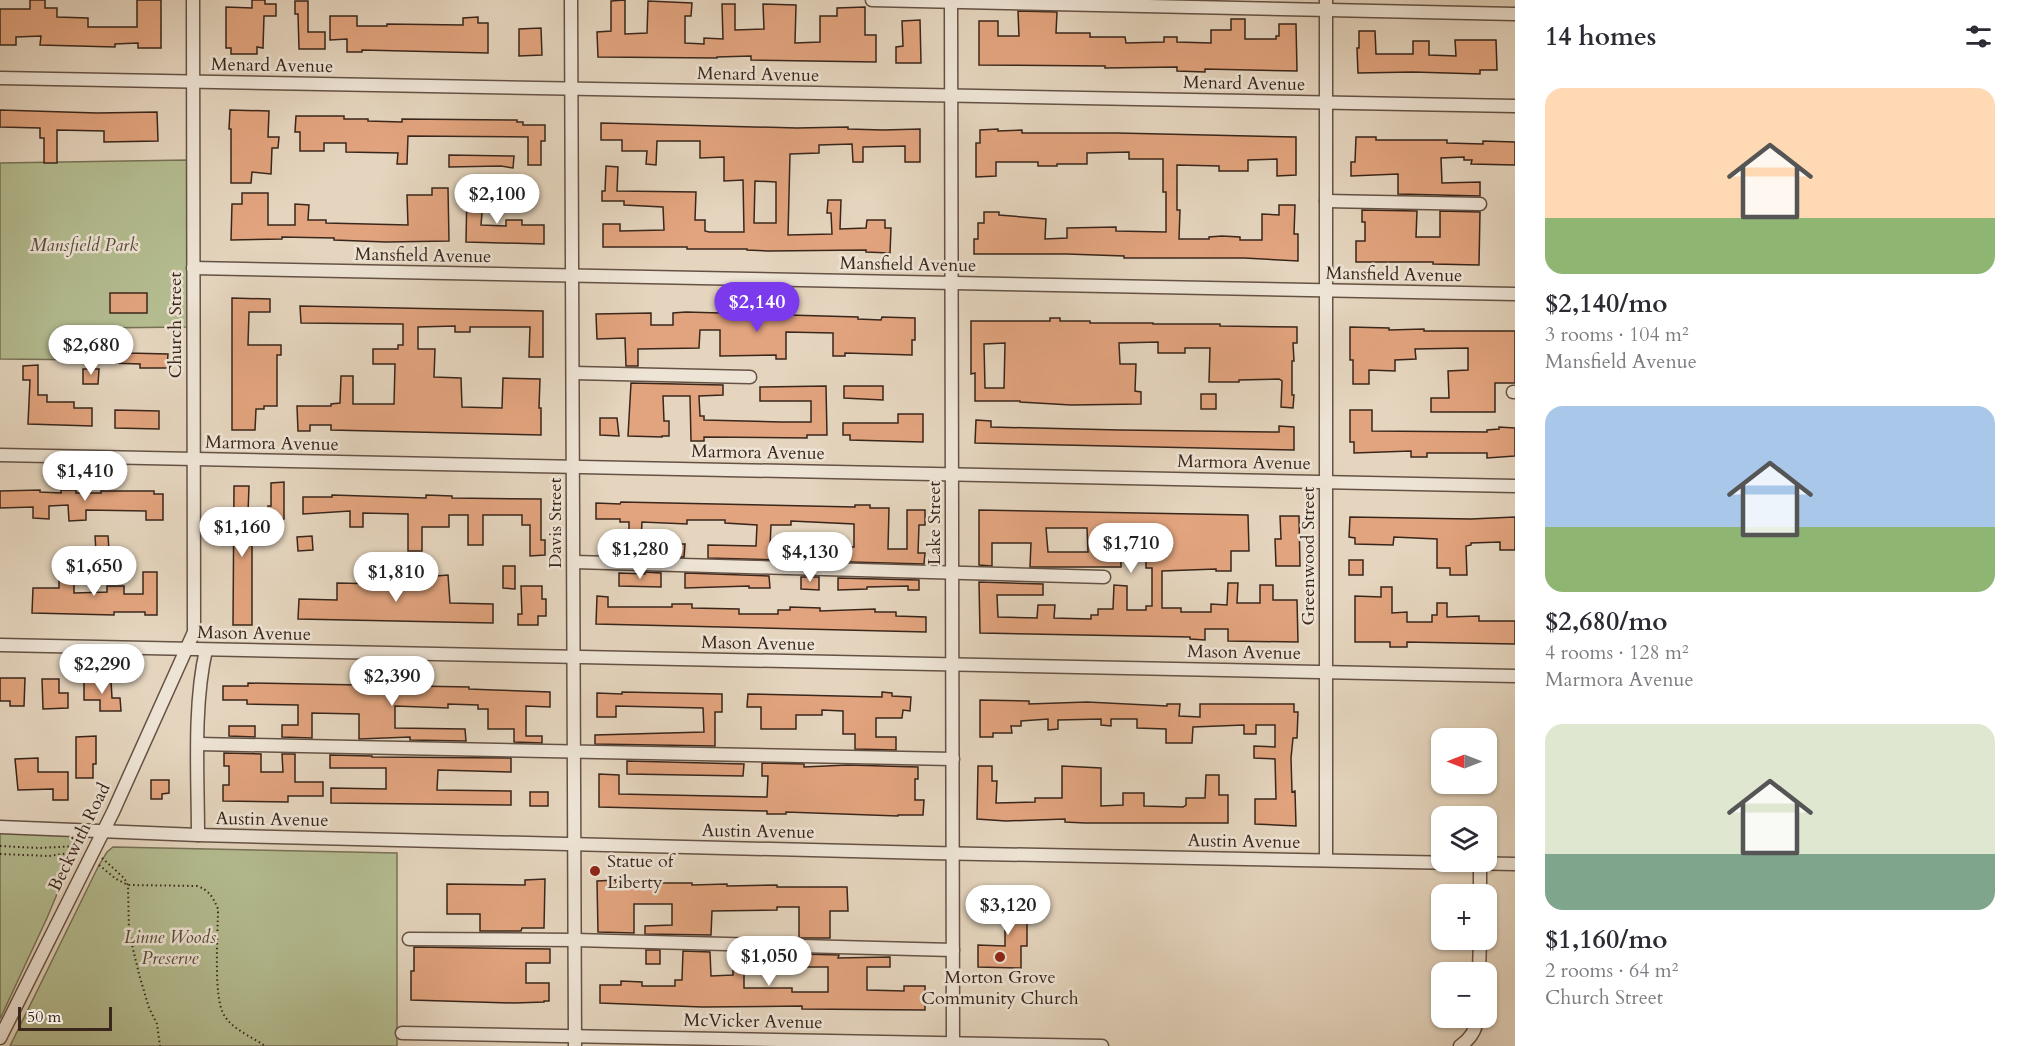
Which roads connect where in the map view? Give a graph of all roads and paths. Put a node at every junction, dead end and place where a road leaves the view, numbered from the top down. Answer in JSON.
{"nodes":[{"id":1,"x":193,"y":0,"type":"edge"},
{"id":2,"x":571,"y":0,"type":"edge"},
{"id":3,"x":872,"y":0,"type":"edge"},
{"id":4,"x":951,"y":1,"type":"edge"},
{"id":5,"x":1326,"y":5,"type":"edge"},
{"id":6,"x":1515,"y":14,"type":"edge"},
{"id":7,"x":0,"y":78,"type":"edge"},
{"id":8,"x":193,"y":82,"type":"junction"},
{"id":9,"x":572,"y":89,"type":"junction"},
{"id":10,"x":951,"y":96,"type":"junction"},
{"id":11,"x":1326,"y":103,"type":"junction"},
{"id":12,"x":1515,"y":106,"type":"edge"},
{"id":13,"x":1326,"y":201,"type":"junction"},
{"id":14,"x":1480,"y":204,"type":"dead end"},
{"id":15,"x":193,"y":268,"type":"junction"},
{"id":16,"x":573,"y":276,"type":"junction"},
{"id":17,"x":952,"y":283,"type":"junction"},
{"id":18,"x":1326,"y":291,"type":"junction"},
{"id":19,"x":1515,"y":294,"type":"edge"},
{"id":20,"x":573,"y":373,"type":"junction"},
{"id":21,"x":750,"y":377,"type":"dead end"},
{"id":22,"x":0,"y":455,"type":"edge"},
{"id":23,"x":193,"y":459,"type":"junction"},
{"id":24,"x":573,"y":467,"type":"junction"},
{"id":25,"x":952,"y":474,"type":"junction"},
{"id":26,"x":1326,"y":482,"type":"junction"},
{"id":27,"x":1515,"y":486,"type":"edge"},
{"id":28,"x":574,"y":562,"type":"junction"},
{"id":29,"x":952,"y":573,"type":"junction"},
{"id":30,"x":1104,"y":577,"type":"dead end"},
{"id":31,"x":0,"y":645,"type":"edge"},
{"id":32,"x":186,"y":649,"type":"junction"},
{"id":33,"x":206,"y":650,"type":"junction"},
{"id":34,"x":574,"y":657,"type":"junction"},
{"id":35,"x":952,"y":664,"type":"junction"},
{"id":36,"x":1326,"y":672,"type":"junction"},
{"id":37,"x":1515,"y":676,"type":"edge"},
{"id":38,"x":198,"y":744,"type":"junction"},
{"id":39,"x":574,"y":752,"type":"junction"},
{"id":40,"x":953,"y":759,"type":"junction"},
{"id":41,"x":0,"y":827,"type":"edge"},
{"id":42,"x":102,"y":831,"type":"junction"},
{"id":43,"x":198,"y":835,"type":"junction"},
{"id":44,"x":575,"y":844,"type":"junction"},
{"id":45,"x":0,"y":846,"type":"edge"},
{"id":46,"x":74,"y":853,"type":"dead end"},
{"id":47,"x":91,"y":853,"type":"junction"},
{"id":48,"x":953,"y":853,"type":"junction"},
{"id":49,"x":0,"y":854,"type":"edge"},
{"id":50,"x":1326,"y":860,"type":"junction"},
{"id":51,"x":1431,"y":863,"type":"edge"},
{"id":52,"x":1497,"y":864,"type":"edge"},
{"id":53,"x":1515,"y":864,"type":"edge"},
{"id":54,"x":99,"y":865,"type":"dead end"},
{"id":55,"x":128,"y":885,"type":"junction"},
{"id":56,"x":409,"y":939,"type":"dead end"},
{"id":57,"x":575,"y":940,"type":"junction"},
{"id":58,"x":953,"y":950,"type":"junction"},
{"id":59,"x":1475,"y":1028,"type":"edge"},
{"id":60,"x":402,"y":1034,"type":"dead end"},
{"id":61,"x":0,"y":1038,"type":"edge"},
{"id":62,"x":575,"y":1041,"type":"edge"},
{"id":63,"x":953,"y":1044,"type":"edge"},
{"id":64,"x":1463,"y":1044,"type":"edge"},
{"id":65,"x":160,"y":1046,"type":"edge"},
{"id":66,"x":265,"y":1046,"type":"edge"},
{"id":67,"x":1102,"y":1046,"type":"edge"}],
"edges":[{"from":1,"to":8,"type":"street","name":"Church Street"},
{"from":2,"to":9,"type":"street","name":"Davis Street"},
{"from":3,"to":4,"type":"street"},
{"from":4,"to":5,"type":"street"},
{"from":4,"to":10,"type":"street","name":"Lake Street"},
{"from":5,"to":6,"type":"street"},
{"from":5,"to":11,"type":"street","name":"Greenwood Street"},
{"from":7,"to":8,"type":"street","name":"Menard Avenue"},
{"from":8,"to":9,"type":"street","name":"Menard Avenue"},
{"from":8,"to":15,"type":"street","name":"Church Street"},
{"from":9,"to":10,"type":"street","name":"Menard Avenue"},
{"from":9,"to":16,"type":"street","name":"Davis Street"},
{"from":10,"to":11,"type":"street","name":"Menard Avenue"},
{"from":10,"to":17,"type":"street","name":"Lake Street"},
{"from":11,"to":12,"type":"street","name":"Menard Avenue"},
{"from":11,"to":13,"type":"street","name":"Greenwood Street"},
{"from":13,"to":14,"type":"street"},
{"from":13,"to":18,"type":"street","name":"Greenwood Street"},
{"from":15,"to":16,"type":"street","name":"Mansfield Avenue"},
{"from":15,"to":23,"type":"street","name":"Church Street"},
{"from":16,"to":17,"type":"street","name":"Mansfield Avenue"},
{"from":16,"to":20,"type":"street","name":"Davis Street"},
{"from":17,"to":18,"type":"street","name":"Mansfield Avenue"},
{"from":17,"to":25,"type":"street","name":"Lake Street"},
{"from":18,"to":19,"type":"street","name":"Mansfield Avenue"},
{"from":18,"to":26,"type":"street","name":"Greenwood Street"},
{"from":20,"to":21,"type":"street"},
{"from":20,"to":24,"type":"street","name":"Davis Street"},
{"from":22,"to":23,"type":"street","name":"Marmora Avenue"},
{"from":23,"to":24,"type":"street","name":"Marmora Avenue"},
{"from":23,"to":32,"type":"street","name":"Church Street"},
{"from":24,"to":25,"type":"street","name":"Marmora Avenue"},
{"from":24,"to":28,"type":"street","name":"Davis Street"},
{"from":25,"to":26,"type":"street","name":"Marmora Avenue"},
{"from":25,"to":29,"type":"street","name":"Lake Street"},
{"from":26,"to":27,"type":"street","name":"Marmora Avenue"},
{"from":26,"to":36,"type":"street","name":"Greenwood Street"},
{"from":28,"to":29,"type":"street"},
{"from":28,"to":34,"type":"street","name":"Davis Street"},
{"from":29,"to":30,"type":"street"},
{"from":29,"to":35,"type":"street","name":"Lake Street"},
{"from":31,"to":32,"type":"street","name":"Mason Avenue"},
{"from":32,"to":33,"type":"street","name":"Mason Avenue"},
{"from":32,"to":42,"type":"street","name":"Beckwith Road"},
{"from":33,"to":34,"type":"street","name":"Mason Avenue"},
{"from":33,"to":38,"type":"street"},
{"from":34,"to":35,"type":"street","name":"Mason Avenue"},
{"from":34,"to":39,"type":"street","name":"Davis Street"},
{"from":35,"to":36,"type":"street","name":"Mason Avenue"},
{"from":35,"to":40,"type":"street","name":"Lake Street"},
{"from":36,"to":37,"type":"street","name":"Mason Avenue"},
{"from":36,"to":50,"type":"street","name":"Greenwood Street"},
{"from":38,"to":39,"type":"street"},
{"from":38,"to":43,"type":"street"},
{"from":39,"to":40,"type":"street"},
{"from":39,"to":44,"type":"street","name":"Davis Street"},
{"from":40,"to":48,"type":"street","name":"Lake Street"},
{"from":41,"to":42,"type":"street","name":"Austin Avenue"},
{"from":42,"to":43,"type":"street","name":"Austin Avenue"},
{"from":42,"to":47,"type":"street","name":"Beckwith Road"},
{"from":43,"to":44,"type":"street","name":"Austin Avenue"},
{"from":44,"to":48,"type":"street","name":"Austin Avenue"},
{"from":44,"to":57,"type":"street","name":"Davis Street"},
{"from":45,"to":47,"type":"path"},
{"from":46,"to":49,"type":"path"},
{"from":47,"to":55,"type":"path"},
{"from":47,"to":61,"type":"street","name":"Beckwith Road"},
{"from":48,"to":50,"type":"street","name":"Austin Avenue"},
{"from":48,"to":58,"type":"street","name":"Lake Street"},
{"from":50,"to":51,"type":"street","name":"Austin Avenue"},
{"from":52,"to":53,"type":"street","name":"Austin Avenue"},
{"from":54,"to":55,"type":"path"},
{"from":55,"to":65,"type":"path"},
{"from":55,"to":66,"type":"path"},
{"from":56,"to":57,"type":"street"},
{"from":57,"to":58,"type":"street"},
{"from":57,"to":62,"type":"street","name":"Davis Street"},
{"from":58,"to":63,"type":"street","name":"Lake Street"},
{"from":59,"to":64,"type":"street"},
{"from":60,"to":62,"type":"street","name":"McVicker Avenue"},
{"from":62,"to":63,"type":"street","name":"McVicker Avenue"},
{"from":63,"to":67,"type":"street","name":"McVicker Avenue"}]}
